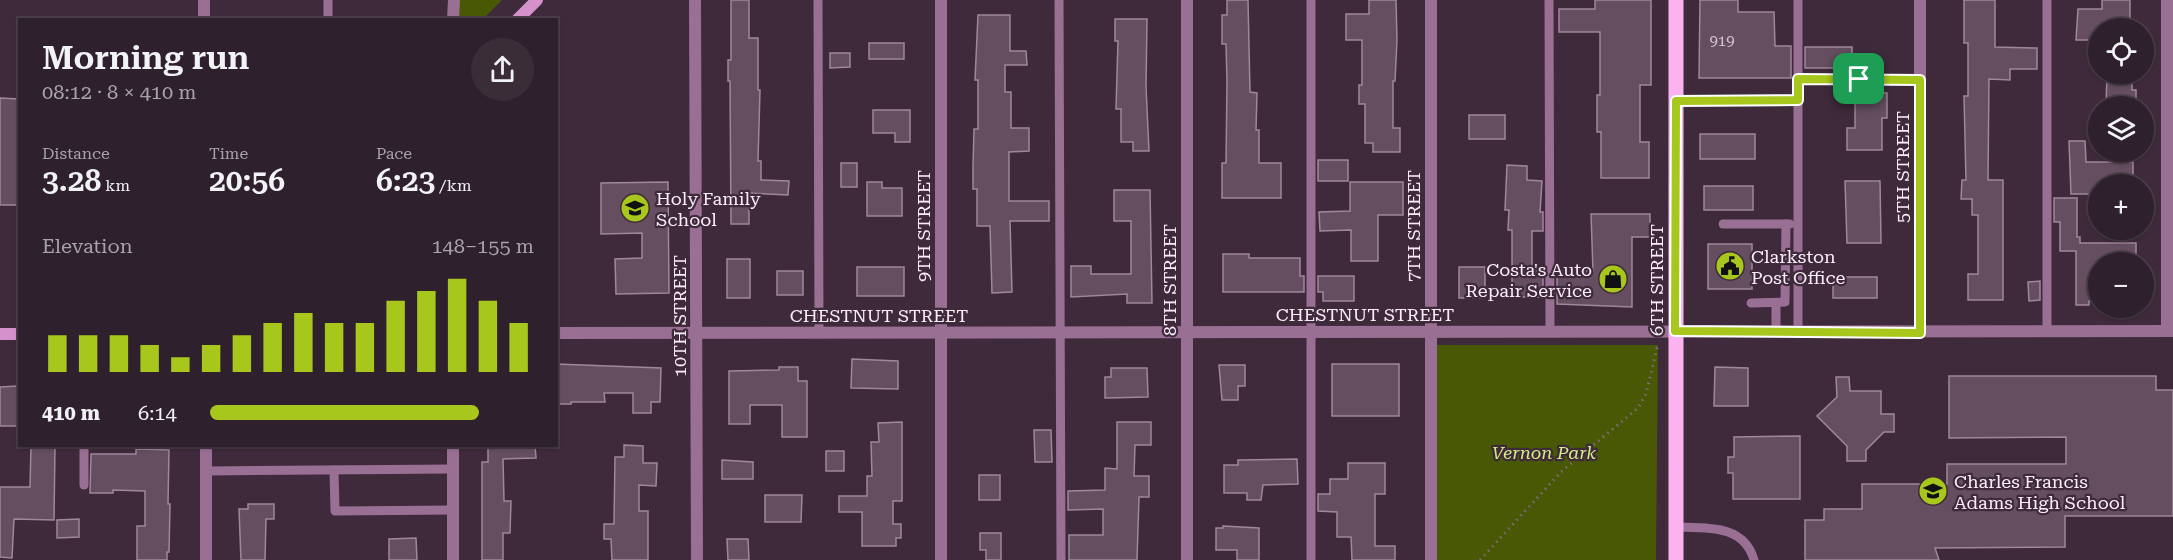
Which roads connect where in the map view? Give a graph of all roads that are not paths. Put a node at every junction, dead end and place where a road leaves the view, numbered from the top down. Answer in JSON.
{"nodes":[{"id":1,"x":204,"y":0,"type":"edge"},
{"id":2,"x":328,"y":0,"type":"edge"},
{"id":3,"x":454,"y":0,"type":"edge"},
{"id":4,"x":537,"y":0,"type":"edge"},
{"id":5,"x":695,"y":0,"type":"edge"},
{"id":6,"x":818,"y":0,"type":"edge"},
{"id":7,"x":941,"y":0,"type":"edge"},
{"id":8,"x":1059,"y":0,"type":"edge"},
{"id":9,"x":1187,"y":0,"type":"edge"},
{"id":10,"x":1311,"y":0,"type":"edge"},
{"id":11,"x":1431,"y":0,"type":"edge"},
{"id":12,"x":1550,"y":0,"type":"edge"},
{"id":13,"x":1676,"y":0,"type":"edge"},
{"id":14,"x":1798,"y":0,"type":"edge"},
{"id":15,"x":1920,"y":0,"type":"edge"},
{"id":16,"x":2047,"y":0,"type":"edge"},
{"id":17,"x":2167,"y":0,"type":"edge"},
{"id":18,"x":204,"y":18,"type":"edge"},
{"id":19,"x":328,"y":18,"type":"edge"},
{"id":20,"x":453,"y":18,"type":"edge"},
{"id":21,"x":519,"y":18,"type":"edge"},
{"id":22,"x":1798,"y":79,"type":"junction"},
{"id":23,"x":1920,"y":80,"type":"junction"},
{"id":24,"x":1798,"y":100,"type":"junction"},
{"id":25,"x":1676,"y":101,"type":"junction"},
{"id":26,"x":1723,"y":224,"type":"dead end"},
{"id":27,"x":1785,"y":224,"type":"junction"},
{"id":28,"x":1798,"y":224,"type":"junction"},
{"id":29,"x":1751,"y":303,"type":"dead end"},
{"id":30,"x":1776,"y":303,"type":"junction"},
{"id":31,"x":1187,"y":331,"type":"junction"},
{"id":32,"x":1550,"y":331,"type":"junction"},
{"id":33,"x":1675,"y":331,"type":"junction"},
{"id":34,"x":2170,"y":331,"type":"edge"},
{"id":35,"x":1060,"y":332,"type":"junction"},
{"id":36,"x":1311,"y":332,"type":"junction"},
{"id":37,"x":1431,"y":332,"type":"junction"},
{"id":38,"x":1776,"y":332,"type":"junction"},
{"id":39,"x":1798,"y":332,"type":"junction"},
{"id":40,"x":2047,"y":332,"type":"junction"},
{"id":41,"x":558,"y":333,"type":"edge"},
{"id":42,"x":697,"y":333,"type":"junction"},
{"id":43,"x":819,"y":333,"type":"junction"},
{"id":44,"x":941,"y":333,"type":"junction"},
{"id":45,"x":1920,"y":333,"type":"junction"},
{"id":46,"x":0,"y":334,"type":"edge"},
{"id":47,"x":18,"y":334,"type":"edge"},
{"id":48,"x":84,"y":447,"type":"edge"},
{"id":49,"x":206,"y":447,"type":"edge"},
{"id":50,"x":453,"y":447,"type":"edge"},
{"id":51,"x":453,"y":469,"type":"junction"},
{"id":52,"x":334,"y":470,"type":"junction"},
{"id":53,"x":206,"y":471,"type":"junction"},
{"id":54,"x":84,"y":485,"type":"dead end"},
{"id":55,"x":453,"y":510,"type":"junction"},
{"id":56,"x":1676,"y":527,"type":"junction"},
{"id":57,"x":206,"y":560,"type":"edge"},
{"id":58,"x":453,"y":560,"type":"edge"},
{"id":59,"x":697,"y":560,"type":"edge"},
{"id":60,"x":941,"y":560,"type":"edge"},
{"id":61,"x":1061,"y":560,"type":"edge"},
{"id":62,"x":1187,"y":560,"type":"edge"},
{"id":63,"x":1311,"y":560,"type":"edge"},
{"id":64,"x":1431,"y":560,"type":"edge"},
{"id":65,"x":1676,"y":560,"type":"edge"},
{"id":66,"x":1754,"y":560,"type":"edge"}],
"edges":[{"from":1,"to":18,"type":"street"},
{"from":2,"to":19,"type":"lane"},
{"from":3,"to":20,"type":"street"},
{"from":4,"to":21,"type":"main road"},
{"from":5,"to":42,"type":"street","name":"10TH STREET"},
{"from":6,"to":43,"type":"lane"},
{"from":7,"to":44,"type":"street","name":"9TH STREET"},
{"from":8,"to":35,"type":"lane"},
{"from":9,"to":31,"type":"street","name":"8TH STREET"},
{"from":10,"to":36,"type":"lane"},
{"from":11,"to":37,"type":"street","name":"7TH STREET"},
{"from":12,"to":32,"type":"lane"},
{"from":13,"to":25,"type":"main road","name":"6TH STREET"},
{"from":14,"to":22,"type":"lane"},
{"from":15,"to":23,"type":"street","name":"5TH STREET"},
{"from":16,"to":40,"type":"lane"},
{"from":17,"to":34,"type":"street"},
{"from":22,"to":23,"type":"lane"},
{"from":22,"to":24,"type":"lane"},
{"from":23,"to":45,"type":"street","name":"5TH STREET"},
{"from":24,"to":25,"type":"lane"},
{"from":24,"to":28,"type":"lane"},
{"from":25,"to":33,"type":"main road","name":"6TH STREET"},
{"from":26,"to":27,"type":"lane"},
{"from":27,"to":28,"type":"lane"},
{"from":27,"to":30,"type":"lane"},
{"from":28,"to":39,"type":"lane"},
{"from":29,"to":30,"type":"lane"},
{"from":30,"to":38,"type":"lane"},
{"from":31,"to":35,"type":"street","name":"CHESTNUT STREET"},
{"from":31,"to":36,"type":"street","name":"CHESTNUT STREET"},
{"from":31,"to":62,"type":"street","name":"8TH STREET"},
{"from":32,"to":33,"type":"street","name":"CHESTNUT STREET"},
{"from":32,"to":37,"type":"street","name":"CHESTNUT STREET"},
{"from":33,"to":38,"type":"street","name":"CHESTNUT STREET"},
{"from":33,"to":56,"type":"main road","name":"6TH STREET"},
{"from":34,"to":40,"type":"street","name":"CHESTNUT STREET"},
{"from":35,"to":44,"type":"street","name":"CHESTNUT STREET"},
{"from":35,"to":61,"type":"lane"},
{"from":36,"to":37,"type":"street","name":"CHESTNUT STREET"},
{"from":36,"to":63,"type":"lane"},
{"from":37,"to":64,"type":"street","name":"7TH STREET"},
{"from":38,"to":39,"type":"street","name":"CHESTNUT STREET"},
{"from":39,"to":45,"type":"street","name":"CHESTNUT STREET"},
{"from":40,"to":45,"type":"street","name":"CHESTNUT STREET"},
{"from":41,"to":42,"type":"street","name":"CHESTNUT STREET"},
{"from":42,"to":43,"type":"street","name":"CHESTNUT STREET"},
{"from":42,"to":59,"type":"street","name":"10TH STREET"},
{"from":43,"to":44,"type":"street","name":"CHESTNUT STREET"},
{"from":44,"to":60,"type":"street","name":"9TH STREET"},
{"from":46,"to":47,"type":"main road"},
{"from":48,"to":54,"type":"lane"},
{"from":49,"to":53,"type":"street"},
{"from":50,"to":51,"type":"street"},
{"from":51,"to":52,"type":"lane"},
{"from":51,"to":55,"type":"street"},
{"from":52,"to":53,"type":"lane"},
{"from":52,"to":55,"type":"lane"},
{"from":53,"to":57,"type":"street"},
{"from":55,"to":58,"type":"street"},
{"from":56,"to":65,"type":"main road","name":"6TH STREET"},
{"from":56,"to":66,"type":"lane"}]}
